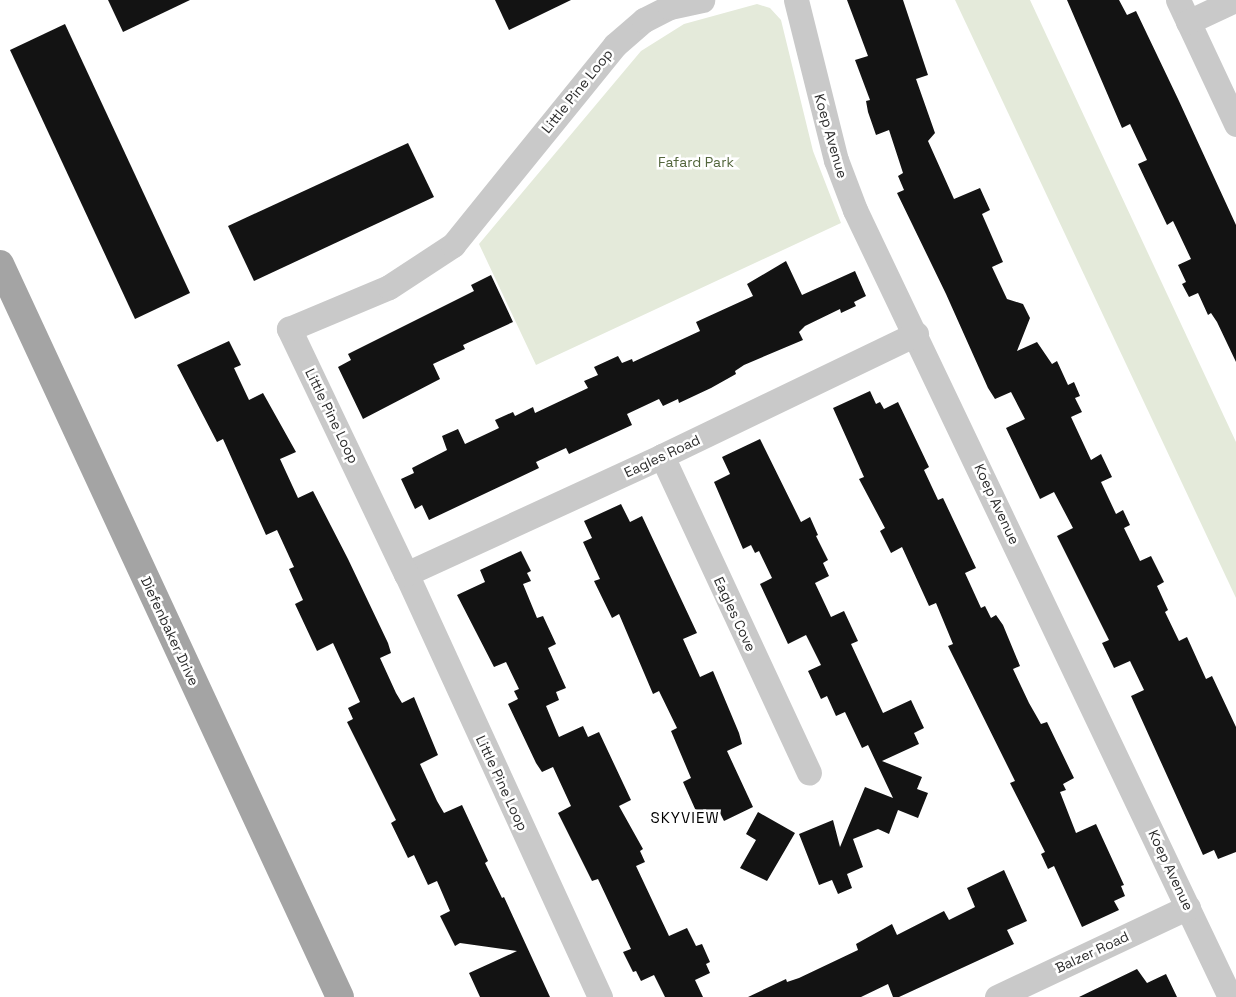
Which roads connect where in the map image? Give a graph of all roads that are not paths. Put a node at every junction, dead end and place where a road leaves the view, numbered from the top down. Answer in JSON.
{"nodes":[{"id":1,"x":702,"y":0,"type":"edge"},
{"id":2,"x":796,"y":0,"type":"edge"},
{"id":3,"x":1178,"y":0,"type":"edge"},
{"id":4,"x":1235,"y":0,"type":"edge"},
{"id":5,"x":1188,"y":22,"type":"junction"},
{"id":6,"x":1236,"y":124,"type":"edge"},
{"id":7,"x":0,"y":264,"type":"edge"},
{"id":8,"x":916,"y":334,"type":"junction"},
{"id":9,"x":662,"y":456,"type":"junction"},
{"id":10,"x":406,"y":574,"type":"junction"},
{"id":11,"x":809,"y":772,"type":"dead end"},
{"id":12,"x":1188,"y":907,"type":"junction"},
{"id":13,"x":340,"y":997,"type":"edge"},
{"id":14,"x":600,"y":997,"type":"edge"},
{"id":15,"x":997,"y":997,"type":"edge"},
{"id":16,"x":1230,"y":997,"type":"edge"}],
"edges":[{"from":1,"to":10,"type":"street","name":"Little Pine Loop"},
{"from":2,"to":8,"type":"street","name":"Koep Avenue"},
{"from":3,"to":5,"type":"street"},
{"from":4,"to":5,"type":"street"},
{"from":5,"to":6,"type":"street"},
{"from":7,"to":13,"type":"main road","name":"Diefenbaker Drive"},
{"from":8,"to":9,"type":"street","name":"Eagles Road"},
{"from":8,"to":12,"type":"street","name":"Koep Avenue"},
{"from":9,"to":10,"type":"street","name":"Eagles Road"},
{"from":9,"to":11,"type":"street","name":"Eagles Cove"},
{"from":10,"to":14,"type":"street","name":"Little Pine Loop"},
{"from":12,"to":15,"type":"street","name":"Balzer Road"},
{"from":12,"to":16,"type":"street","name":"Koep Avenue"}]}
